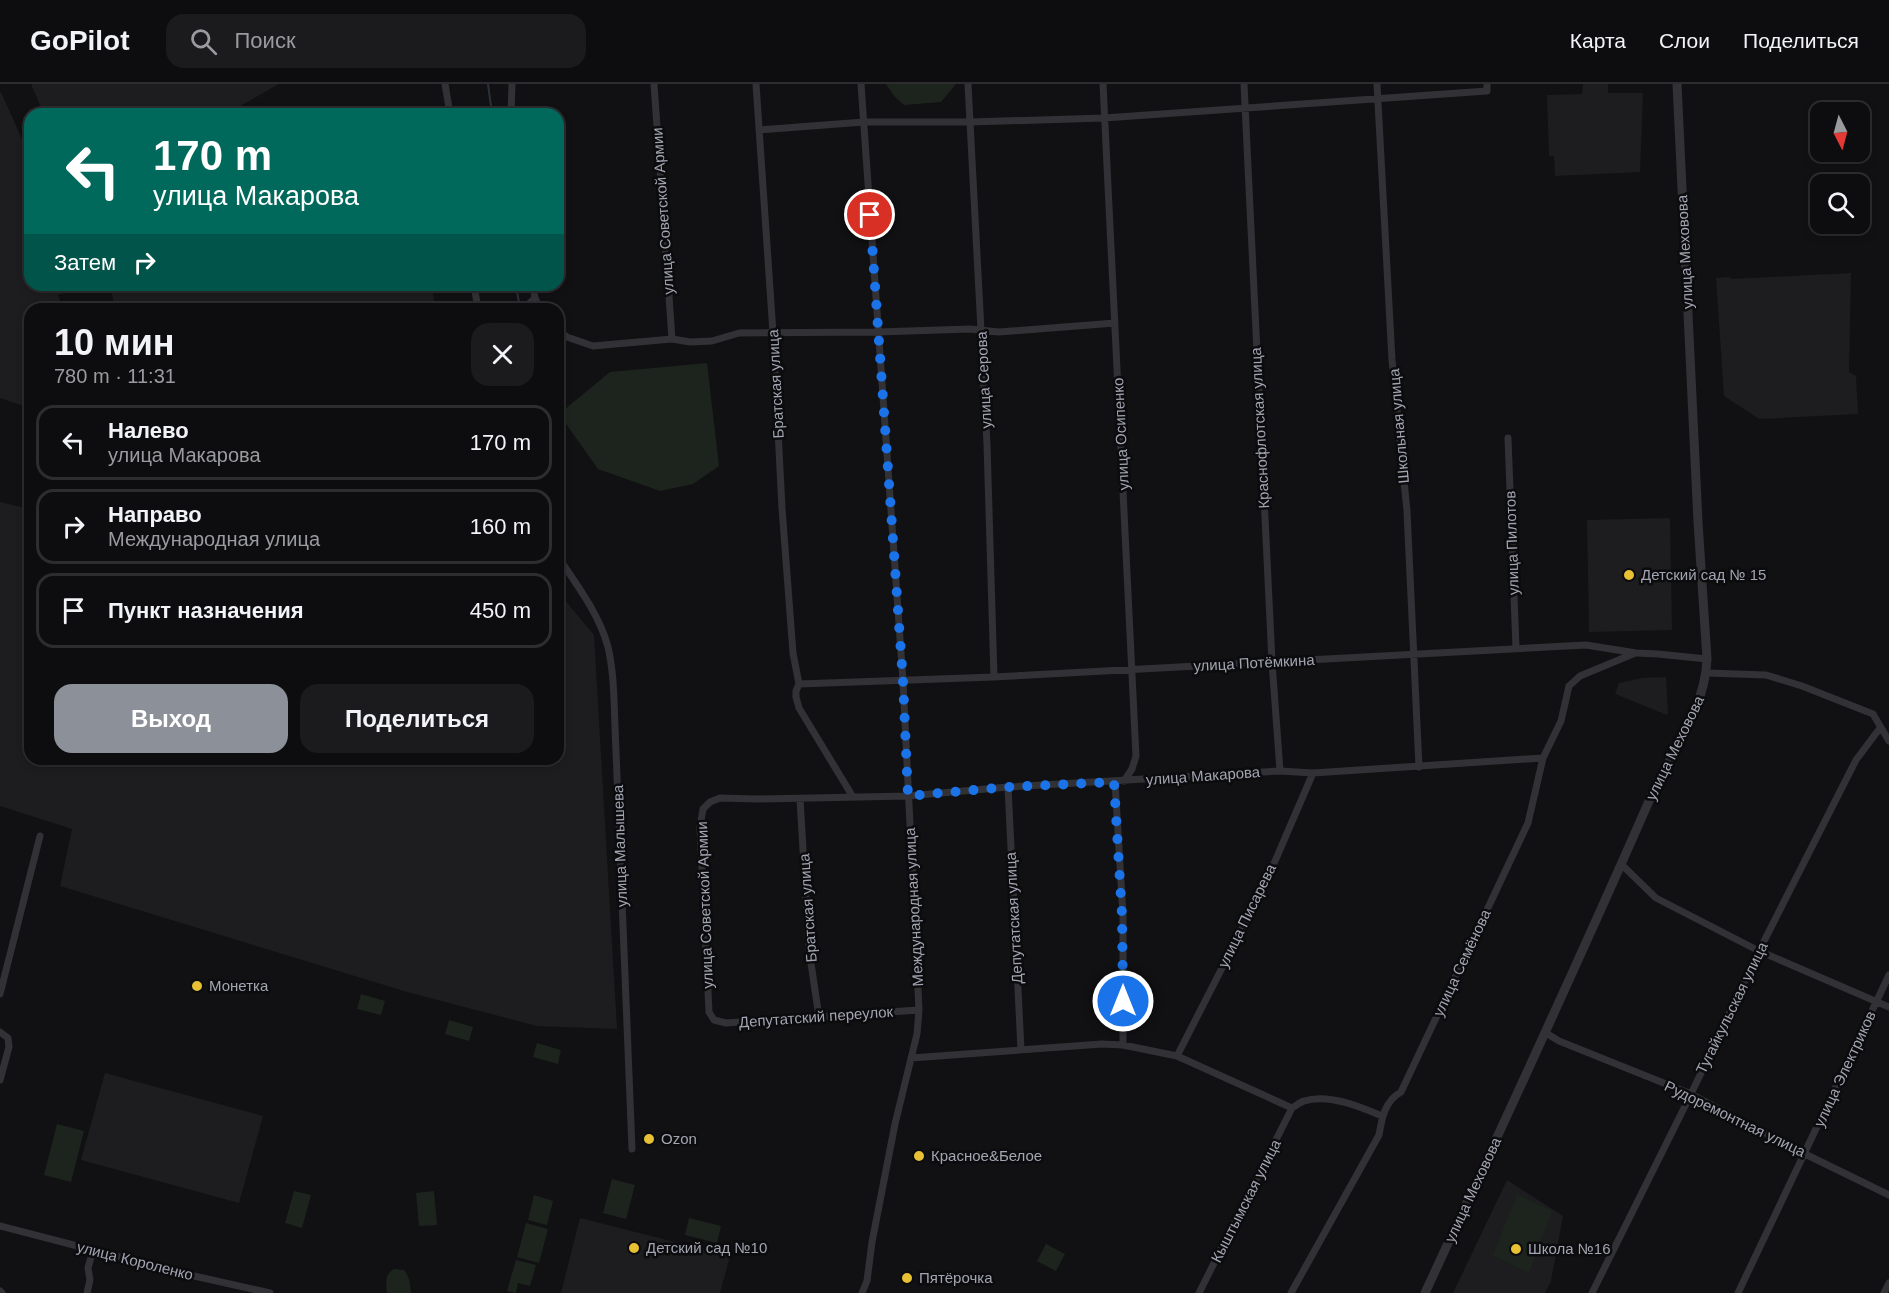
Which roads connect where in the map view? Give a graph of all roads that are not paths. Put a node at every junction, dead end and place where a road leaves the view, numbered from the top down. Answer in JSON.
{"nodes":[{"id":1,"x":446,"y":84,"type":"edge"},
{"id":2,"x":512,"y":84,"type":"edge"},
{"id":3,"x":654,"y":84,"type":"edge"},
{"id":4,"x":756,"y":84,"type":"edge"},
{"id":5,"x":861,"y":84,"type":"edge"},
{"id":6,"x":968,"y":84,"type":"edge"},
{"id":7,"x":1103,"y":84,"type":"edge"},
{"id":8,"x":1244,"y":84,"type":"edge"},
{"id":9,"x":1377,"y":84,"type":"edge"},
{"id":10,"x":1677,"y":84,"type":"edge"},
{"id":11,"x":1487,"y":88,"type":"edge"},
{"id":12,"x":1377,"y":99,"type":"junction"},
{"id":13,"x":1245,"y":107,"type":"junction"},
{"id":14,"x":449,"y":108,"type":"edge"},
{"id":15,"x":511,"y":108,"type":"edge"},
{"id":16,"x":1104,"y":118,"type":"junction"},
{"id":17,"x":864,"y":122,"type":"junction"},
{"id":18,"x":970,"y":122,"type":"junction"},
{"id":19,"x":759,"y":130,"type":"junction"},
{"id":20,"x":534,"y":291,"type":"edge"},
{"id":21,"x":535,"y":298,"type":"junction"},
{"id":22,"x":530,"y":303,"type":"edge"},
{"id":23,"x":537,"y":303,"type":"edge"},
{"id":24,"x":1115,"y":323,"type":"junction"},
{"id":25,"x":981,"y":330,"type":"junction"},
{"id":26,"x":878,"y":332,"type":"junction"},
{"id":27,"x":773,"y":333,"type":"junction"},
{"id":28,"x":564,"y":335,"type":"edge"},
{"id":29,"x":672,"y":339,"type":"junction"},
{"id":30,"x":1508,"y":438,"type":"dead end"},
{"id":31,"x":564,"y":566,"type":"edge"},
{"id":32,"x":1516,"y":648,"type":"junction"},
{"id":33,"x":1636,"y":653,"type":"junction"},
{"id":34,"x":1414,"y":654,"type":"junction"},
{"id":35,"x":1707,"y":659,"type":"junction"},
{"id":36,"x":1272,"y":662,"type":"junction"},
{"id":37,"x":1131,"y":668,"type":"junction"},
{"id":38,"x":1707,"y":673,"type":"junction"},
{"id":39,"x":994,"y":677,"type":"junction"},
{"id":40,"x":903,"y":681,"type":"junction"},
{"id":41,"x":799,"y":684,"type":"junction"},
{"id":42,"x":1880,"y":728,"type":"junction"},
{"id":43,"x":1889,"y":741,"type":"edge"},
{"id":44,"x":1543,"y":758,"type":"junction"},
{"id":45,"x":1419,"y":767,"type":"junction"},
{"id":46,"x":1280,"y":771,"type":"junction"},
{"id":47,"x":1313,"y":773,"type":"junction"},
{"id":48,"x":1124,"y":781,"type":"junction"},
{"id":49,"x":1114,"y":782,"type":"junction"},
{"id":50,"x":1008,"y":787,"type":"junction"},
{"id":51,"x":908,"y":796,"type":"junction"},
{"id":52,"x":853,"y":797,"type":"junction"},
{"id":53,"x":720,"y":798,"type":"joint"},
{"id":54,"x":800,"y":799,"type":"junction"},
{"id":55,"x":40,"y":836,"type":"dead end"},
{"id":56,"x":1622,"y":864,"type":"junction"},
{"id":57,"x":1759,"y":951,"type":"junction"},
{"id":58,"x":1889,"y":975,"type":"edge"},
{"id":59,"x":0,"y":994,"type":"edge"},
{"id":60,"x":1876,"y":1000,"type":"junction"},
{"id":61,"x":1889,"y":1007,"type":"edge"},
{"id":62,"x":919,"y":1010,"type":"junction"},
{"id":63,"x":819,"y":1017,"type":"junction"},
{"id":64,"x":714,"y":1020,"type":"joint"},
{"id":65,"x":0,"y":1032,"type":"edge"},
{"id":66,"x":1546,"y":1033,"type":"junction"},
{"id":67,"x":1123,"y":1045,"type":"junction"},
{"id":68,"x":1021,"y":1050,"type":"junction"},
{"id":69,"x":1177,"y":1056,"type":"junction"},
{"id":70,"x":911,"y":1058,"type":"junction"},
{"id":71,"x":0,"y":1080,"type":"edge"},
{"id":72,"x":1691,"y":1094,"type":"junction"},
{"id":73,"x":1292,"y":1108,"type":"junction"},
{"id":74,"x":1382,"y":1116,"type":"junction"},
{"id":75,"x":632,"y":1149,"type":"dead end"},
{"id":76,"x":1805,"y":1154,"type":"junction"},
{"id":77,"x":1889,"y":1195,"type":"edge"},
{"id":78,"x":0,"y":1226,"type":"edge"},
{"id":79,"x":93,"y":1250,"type":"junction"},
{"id":80,"x":1889,"y":1283,"type":"edge"},
{"id":81,"x":87,"y":1293,"type":"edge"},
{"id":82,"x":270,"y":1293,"type":"edge"},
{"id":83,"x":862,"y":1293,"type":"edge"},
{"id":84,"x":1199,"y":1293,"type":"edge"},
{"id":85,"x":1291,"y":1293,"type":"edge"},
{"id":86,"x":1425,"y":1293,"type":"edge"},
{"id":87,"x":1592,"y":1293,"type":"edge"},
{"id":88,"x":1738,"y":1293,"type":"edge"},
{"id":89,"x":1884,"y":1293,"type":"edge"}],
"edges":[{"from":1,"to":14,"type":"street"},
{"from":2,"to":15,"type":"street"},
{"from":3,"to":29,"type":"street","name":"улица Советской Армии"},
{"from":4,"to":19,"type":"street","name":"Братская улица"},
{"from":5,"to":17,"type":"street","name":"Международная улица"},
{"from":6,"to":18,"type":"street","name":"улица Серова"},
{"from":7,"to":16,"type":"street","name":"улица Осипенко"},
{"from":8,"to":13,"type":"street","name":"Краснофлотская улица"},
{"from":9,"to":12,"type":"street","name":"Школьная улица"},
{"from":10,"to":35,"type":"street","name":"улица Меховова"},
{"from":11,"to":12,"type":"street"},
{"from":12,"to":13,"type":"street"},
{"from":12,"to":34,"type":"street","name":"Школьная улица"},
{"from":13,"to":16,"type":"street"},
{"from":13,"to":36,"type":"street","name":"Краснофлотская улица"},
{"from":16,"to":18,"type":"street"},
{"from":16,"to":24,"type":"street","name":"улица Осипенко"},
{"from":17,"to":18,"type":"street"},
{"from":17,"to":19,"type":"street"},
{"from":17,"to":26,"type":"street","name":"Международная улица"},
{"from":18,"to":25,"type":"street","name":"улица Серова"},
{"from":19,"to":27,"type":"street","name":"Братская улица"},
{"from":20,"to":21,"type":"street"},
{"from":21,"to":22,"type":"street"},
{"from":21,"to":23,"type":"street"},
{"from":24,"to":25,"type":"street"},
{"from":24,"to":37,"type":"street","name":"улица Осипенко"},
{"from":25,"to":26,"type":"street"},
{"from":25,"to":39,"type":"street","name":"улица Серова"},
{"from":26,"to":27,"type":"street"},
{"from":26,"to":40,"type":"street","name":"Международная улица"},
{"from":27,"to":29,"type":"street"},
{"from":27,"to":41,"type":"street","name":"Братская улица"},
{"from":28,"to":29,"type":"street"},
{"from":30,"to":32,"type":"street","name":"улица Пилотов"},
{"from":31,"to":75,"type":"street","name":"улица Малышева"},
{"from":32,"to":33,"type":"street","name":"улица Потёмкина"},
{"from":32,"to":34,"type":"street","name":"улица Потёмкина"},
{"from":33,"to":35,"type":"street","name":"улица Потёмкина"},
{"from":33,"to":44,"type":"street","name":"улица Семёнова"},
{"from":34,"to":36,"type":"street","name":"улица Потёмкина"},
{"from":34,"to":45,"type":"street","name":"Школьная улица"},
{"from":35,"to":38,"type":"street","name":"улица Меховова"},
{"from":36,"to":37,"type":"street","name":"улица Потёмкина"},
{"from":36,"to":46,"type":"street","name":"Краснофлотская улица"},
{"from":37,"to":39,"type":"street","name":"улица Потёмкина"},
{"from":37,"to":48,"type":"street","name":"улица Осипенко"},
{"from":38,"to":42,"type":"street"},
{"from":38,"to":56,"type":"street","name":"улица Меховова"},
{"from":39,"to":40,"type":"street","name":"улица Потёмкина"},
{"from":40,"to":41,"type":"street","name":"улица Потёмкина"},
{"from":40,"to":51,"type":"street","name":"Международная улица"},
{"from":41,"to":52,"type":"street","name":"Братская улица"},
{"from":42,"to":43,"type":"street"},
{"from":42,"to":57,"type":"street","name":"Тугайкульская улица"},
{"from":44,"to":45,"type":"street","name":"улица Макарова"},
{"from":44,"to":74,"type":"street","name":"улица Семёнова"},
{"from":45,"to":47,"type":"street","name":"улица Макарова"},
{"from":46,"to":47,"type":"street","name":"улица Макарова"},
{"from":46,"to":48,"type":"street","name":"улица Макарова"},
{"from":47,"to":69,"type":"street","name":"улица Писарева"},
{"from":48,"to":49,"type":"street","name":"улица Макарова"},
{"from":49,"to":50,"type":"street","name":"улица Макарова"},
{"from":49,"to":67,"type":"street"},
{"from":50,"to":51,"type":"street","name":"улица Макарова"},
{"from":50,"to":68,"type":"street","name":"Депутатская улица"},
{"from":51,"to":52,"type":"street","name":"улица Макарова"},
{"from":51,"to":62,"type":"street","name":"Международная улица"},
{"from":52,"to":54,"type":"street","name":"улица Макарова"},
{"from":53,"to":54,"type":"street","name":"улица Макарова"},
{"from":53,"to":64,"type":"street","name":"улица Советской Армии"},
{"from":54,"to":63,"type":"street","name":"Братская улица"},
{"from":55,"to":59,"type":"street"},
{"from":56,"to":57,"type":"street"},
{"from":56,"to":66,"type":"street","name":"улица Меховова"},
{"from":57,"to":60,"type":"street"},
{"from":57,"to":72,"type":"street","name":"Тугайкульская улица"},
{"from":58,"to":60,"type":"street","name":"улица Электриков"},
{"from":60,"to":61,"type":"street"},
{"from":60,"to":76,"type":"street","name":"улица Электриков"},
{"from":62,"to":63,"type":"street","name":"Депутатский переулок"},
{"from":62,"to":70,"type":"street","name":"Международная улица"},
{"from":63,"to":64,"type":"street","name":"Депутатский переулок"},
{"from":65,"to":71,"type":"street"},
{"from":66,"to":72,"type":"street","name":"Рудоремонтная улица"},
{"from":66,"to":86,"type":"street","name":"улица Меховова"},
{"from":67,"to":68,"type":"street"},
{"from":67,"to":69,"type":"street"},
{"from":68,"to":70,"type":"street"},
{"from":69,"to":73,"type":"street"},
{"from":70,"to":83,"type":"street","name":"Международная улица"},
{"from":72,"to":76,"type":"street","name":"Рудоремонтная улица"},
{"from":72,"to":87,"type":"street","name":"Тугайкульская улица"},
{"from":73,"to":74,"type":"street"},
{"from":73,"to":84,"type":"street","name":"Кыштымская улица"},
{"from":74,"to":85,"type":"street","name":"улица Семёнова"},
{"from":76,"to":77,"type":"street","name":"Рудоремонтная улица"},
{"from":76,"to":88,"type":"street","name":"улица Электриков"},
{"from":78,"to":79,"type":"street","name":"улица Короленко"},
{"from":79,"to":81,"type":"street"},
{"from":79,"to":82,"type":"street","name":"улица Короленко"},
{"from":80,"to":89,"type":"street"}]}
